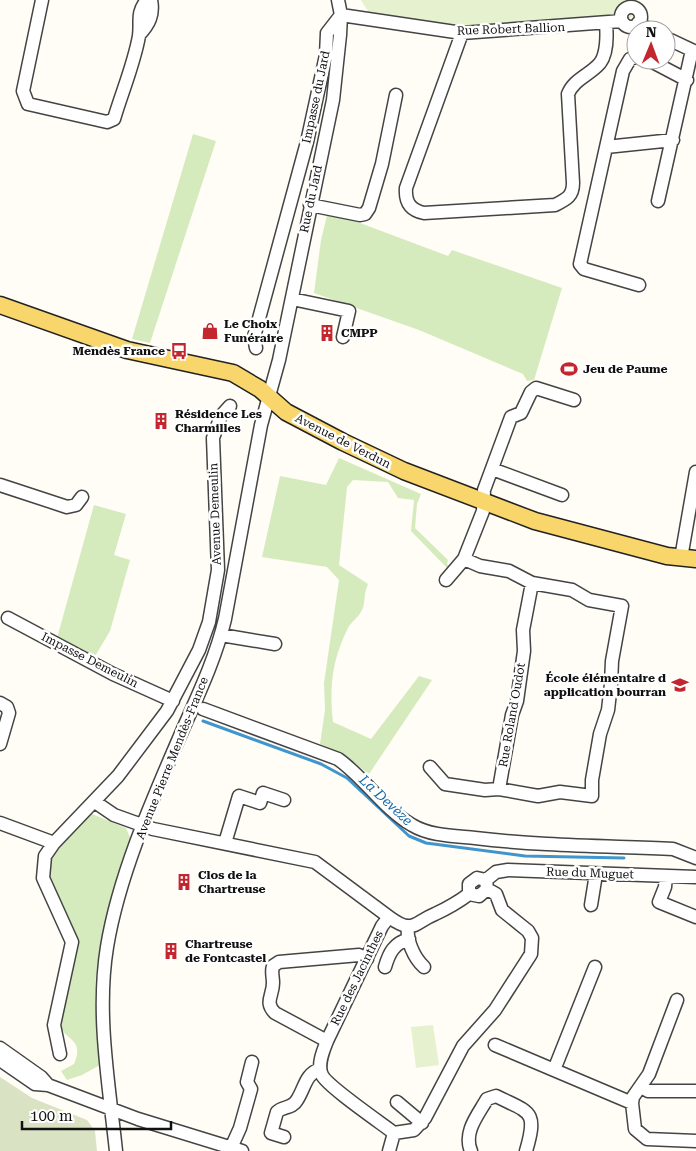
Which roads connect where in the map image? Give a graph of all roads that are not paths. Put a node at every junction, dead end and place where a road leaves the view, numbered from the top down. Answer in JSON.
{"nodes":[{"id":1,"x":42,"y":0,"type":"edge"},
{"id":2,"x":147,"y":0,"type":"edge"},
{"id":3,"x":151,"y":0,"type":"edge"},
{"id":4,"x":338,"y":0,"type":"edge"},
{"id":5,"x":636,"y":4,"type":"edge"},
{"id":6,"x":341,"y":14,"type":"junction"},
{"id":7,"x":640,"y":20,"type":"edge"},
{"id":8,"x":622,"y":21,"type":"junction"},
{"id":9,"x":606,"y":24,"type":"junction"},
{"id":10,"x":626,"y":24,"type":"edge"},
{"id":11,"x":462,"y":33,"type":"junction"},
{"id":12,"x":139,"y":35,"type":"junction"},
{"id":13,"x":676,"y":43,"type":"edge"},
{"id":14,"x":694,"y":51,"type":"edge"},
{"id":15,"x":626,"y":66,"type":"edge"},
{"id":16,"x":668,"y":70,"type":"edge"},
{"id":17,"x":687,"y":80,"type":"junction"},
{"id":18,"x":396,"y":95,"type":"dead end"},
{"id":19,"x":673,"y":140,"type":"junction"},
{"id":20,"x":606,"y":147,"type":"junction"},
{"id":21,"x":296,"y":182,"type":"junction"},
{"id":22,"x":314,"y":186,"type":"junction"},
{"id":23,"x":658,"y":201,"type":"dead end"},
{"id":24,"x":310,"y":205,"type":"junction"},
{"id":25,"x":639,"y":285,"type":"dead end"},
{"id":26,"x":292,"y":299,"type":"junction"},
{"id":27,"x":0,"y":306,"type":"edge"},
{"id":28,"x":343,"y":337,"type":"dead end"},
{"id":29,"x":256,"y":348,"type":"dead end"},
{"id":30,"x":270,"y":398,"type":"junction"},
{"id":31,"x":574,"y":400,"type":"dead end"},
{"id":32,"x":230,"y":406,"type":"dead end"},
{"id":33,"x":492,"y":469,"type":"junction"},
{"id":34,"x":696,"y":472,"type":"edge"},
{"id":35,"x":0,"y":485,"type":"edge"},
{"id":36,"x":562,"y":495,"type":"dead end"},
{"id":37,"x":82,"y":497,"type":"dead end"},
{"id":38,"x":484,"y":503,"type":"junction"},
{"id":39,"x":464,"y":559,"type":"junction"},
{"id":40,"x":688,"y":559,"type":"edge"},
{"id":41,"x":446,"y":580,"type":"dead end"},
{"id":42,"x":532,"y":582,"type":"junction"},
{"id":43,"x":8,"y":618,"type":"dead end"},
{"id":44,"x":222,"y":635,"type":"junction"},
{"id":45,"x":276,"y":644,"type":"dead end"},
{"id":46,"x":173,"y":701,"type":"junction"},
{"id":47,"x":0,"y":703,"type":"edge"},
{"id":48,"x":203,"y":709,"type":"dead end"},
{"id":49,"x":0,"y":744,"type":"edge"},
{"id":50,"x":430,"y":768,"type":"dead end"},
{"id":51,"x":499,"y":789,"type":"junction"},
{"id":52,"x":284,"y":800,"type":"dead end"},
{"id":53,"x":95,"y":802,"type":"junction"},
{"id":54,"x":0,"y":823,"type":"edge"},
{"id":55,"x":143,"y":826,"type":"junction"},
{"id":56,"x":54,"y":843,"type":"junction"},
{"id":57,"x":225,"y":843,"type":"junction"},
{"id":58,"x":696,"y":858,"type":"edge"},
{"id":59,"x":596,"y":874,"type":"junction"},
{"id":60,"x":666,"y":876,"type":"junction"},
{"id":61,"x":696,"y":877,"type":"edge"},
{"id":62,"x":486,"y":884,"type":"junction"},
{"id":63,"x":591,"y":905,"type":"dead end"},
{"id":64,"x":389,"y":917,"type":"junction"},
{"id":65,"x":696,"y":917,"type":"edge"},
{"id":66,"x":408,"y":933,"type":"junction"},
{"id":67,"x":367,"y":959,"type":"junction"},
{"id":68,"x":386,"y":967,"type":"dead end"},
{"id":69,"x":424,"y":967,"type":"dead end"},
{"id":70,"x":595,"y":967,"type":"dead end"},
{"id":71,"x":677,"y":1000,"type":"dead end"},
{"id":72,"x":327,"y":1042,"type":"junction"},
{"id":73,"x":496,"y":1045,"type":"dead end"},
{"id":74,"x":0,"y":1048,"type":"edge"},
{"id":75,"x":60,"y":1054,"type":"dead end"},
{"id":76,"x":0,"y":1060,"type":"edge"},
{"id":77,"x":252,"y":1062,"type":"dead end"},
{"id":78,"x":320,"y":1069,"type":"junction"},
{"id":79,"x":554,"y":1070,"type":"junction"},
{"id":80,"x":48,"y":1085,"type":"junction"},
{"id":81,"x":642,"y":1087,"type":"junction"},
{"id":82,"x":696,"y":1092,"type":"edge"},
{"id":83,"x":397,"y":1102,"type":"dead end"},
{"id":84,"x":632,"y":1103,"type":"junction"},
{"id":85,"x":111,"y":1109,"type":"junction"},
{"id":86,"x":422,"y":1123,"type":"junction"},
{"id":87,"x":394,"y":1133,"type":"junction"},
{"id":88,"x":284,"y":1137,"type":"dead end"},
{"id":89,"x":696,"y":1141,"type":"edge"},
{"id":90,"x":236,"y":1149,"type":"edge"},
{"id":91,"x":116,"y":1151,"type":"edge"},
{"id":92,"x":389,"y":1151,"type":"edge"},
{"id":93,"x":470,"y":1151,"type":"edge"},
{"id":94,"x":526,"y":1151,"type":"edge"}],
"edges":[{"from":1,"to":12,"type":"street"},
{"from":2,"to":12,"type":"street"},
{"from":3,"to":12,"type":"street"},
{"from":4,"to":6,"type":"street","name":"Rue du Jard"},
{"from":5,"to":7,"type":"street"},
{"from":5,"to":8,"type":"street"},
{"from":6,"to":11,"type":"street","name":"Rue Robert Ballion"},
{"from":6,"to":21,"type":"street","name":"Impasse du Jard"},
{"from":6,"to":22,"type":"street","name":"Rue du Jard"},
{"from":8,"to":9,"type":"street","name":"Rue Robert Ballion"},
{"from":8,"to":10,"type":"street"},
{"from":9,"to":11,"type":"street","name":"Rue Robert Ballion"},
{"from":9,"to":11,"type":"street"},
{"from":13,"to":14,"type":"street"},
{"from":14,"to":17,"type":"street"},
{"from":15,"to":20,"type":"street"},
{"from":16,"to":17,"type":"street"},
{"from":17,"to":19,"type":"street"},
{"from":18,"to":24,"type":"street"},
{"from":19,"to":20,"type":"street"},
{"from":19,"to":23,"type":"street"},
{"from":20,"to":25,"type":"street"},
{"from":21,"to":22,"type":"street"},
{"from":21,"to":29,"type":"street","name":"Impasse du Jard"},
{"from":22,"to":24,"type":"street","name":"Rue du Jard"},
{"from":24,"to":26,"type":"street","name":"Rue du Jard"},
{"from":26,"to":28,"type":"street"},
{"from":26,"to":30,"type":"street","name":"Rue du Jard"},
{"from":27,"to":30,"type":"main road","name":"Avenue de Verdun"},
{"from":30,"to":38,"type":"main road","name":"Avenue de Verdun"},
{"from":30,"to":44,"type":"street","name":"Avenue Pierre Mendès-France"},
{"from":31,"to":33,"type":"street"},
{"from":32,"to":46,"type":"street","name":"Avenue Demeulin"},
{"from":33,"to":36,"type":"street"},
{"from":33,"to":38,"type":"street"},
{"from":34,"to":40,"type":"street"},
{"from":35,"to":37,"type":"street"},
{"from":38,"to":39,"type":"street"},
{"from":38,"to":40,"type":"main road","name":"Avenue de Verdun"},
{"from":39,"to":41,"type":"street"},
{"from":39,"to":42,"type":"street"},
{"from":42,"to":51,"type":"street","name":"Rue Roland Oudot"},
{"from":42,"to":51,"type":"street"},
{"from":43,"to":46,"type":"street","name":"Impasse Demeulin"},
{"from":44,"to":45,"type":"street"},
{"from":44,"to":55,"type":"street","name":"Avenue Pierre Mendès-France"},
{"from":46,"to":53,"type":"street","name":"Avenue Demeulin"},
{"from":47,"to":49,"type":"street"},
{"from":48,"to":58,"type":"street"},
{"from":50,"to":51,"type":"street"},
{"from":52,"to":57,"type":"street"},
{"from":53,"to":55,"type":"street"},
{"from":53,"to":56,"type":"street","name":"Avenue Demeulin"},
{"from":54,"to":56,"type":"street"},
{"from":55,"to":57,"type":"street","name":"Rue des Jacinthes"},
{"from":55,"to":85,"type":"street","name":"Avenue Pierre Mendès-France"},
{"from":56,"to":75,"type":"street","name":"Avenue Demeulin"},
{"from":57,"to":64,"type":"street","name":"Rue des Jacinthes"},
{"from":59,"to":60,"type":"street","name":"Rue du Muguet"},
{"from":59,"to":62,"type":"street","name":"Rue du Muguet"},
{"from":59,"to":63,"type":"street"},
{"from":60,"to":61,"type":"street","name":"Rue du Muguet"},
{"from":60,"to":65,"type":"street"},
{"from":62,"to":66,"type":"street","name":"Rue du Muguet"},
{"from":62,"to":86,"type":"street"},
{"from":64,"to":66,"type":"street"},
{"from":64,"to":67,"type":"street","name":"Rue des Jacinthes"},
{"from":66,"to":68,"type":"street","name":"Rue du Muguet"},
{"from":66,"to":69,"type":"street"},
{"from":67,"to":72,"type":"street","name":"Rue des Jacinthes"},
{"from":67,"to":72,"type":"street"},
{"from":70,"to":79,"type":"street"},
{"from":71,"to":81,"type":"street"},
{"from":72,"to":78,"type":"street","name":"Rue des Jacinthes"},
{"from":73,"to":79,"type":"street"},
{"from":74,"to":80,"type":"street"},
{"from":76,"to":80,"type":"street"},
{"from":77,"to":90,"type":"street"},
{"from":78,"to":87,"type":"street"},
{"from":78,"to":88,"type":"street"},
{"from":79,"to":84,"type":"street"},
{"from":80,"to":85,"type":"street"},
{"from":81,"to":82,"type":"street"},
{"from":81,"to":84,"type":"street"},
{"from":83,"to":86,"type":"street"},
{"from":84,"to":89,"type":"street"},
{"from":85,"to":90,"type":"street"},
{"from":85,"to":91,"type":"street","name":"Avenue Pierre Mendès-France"},
{"from":86,"to":87,"type":"street"},
{"from":87,"to":92,"type":"street"},
{"from":93,"to":94,"type":"street"}]}
